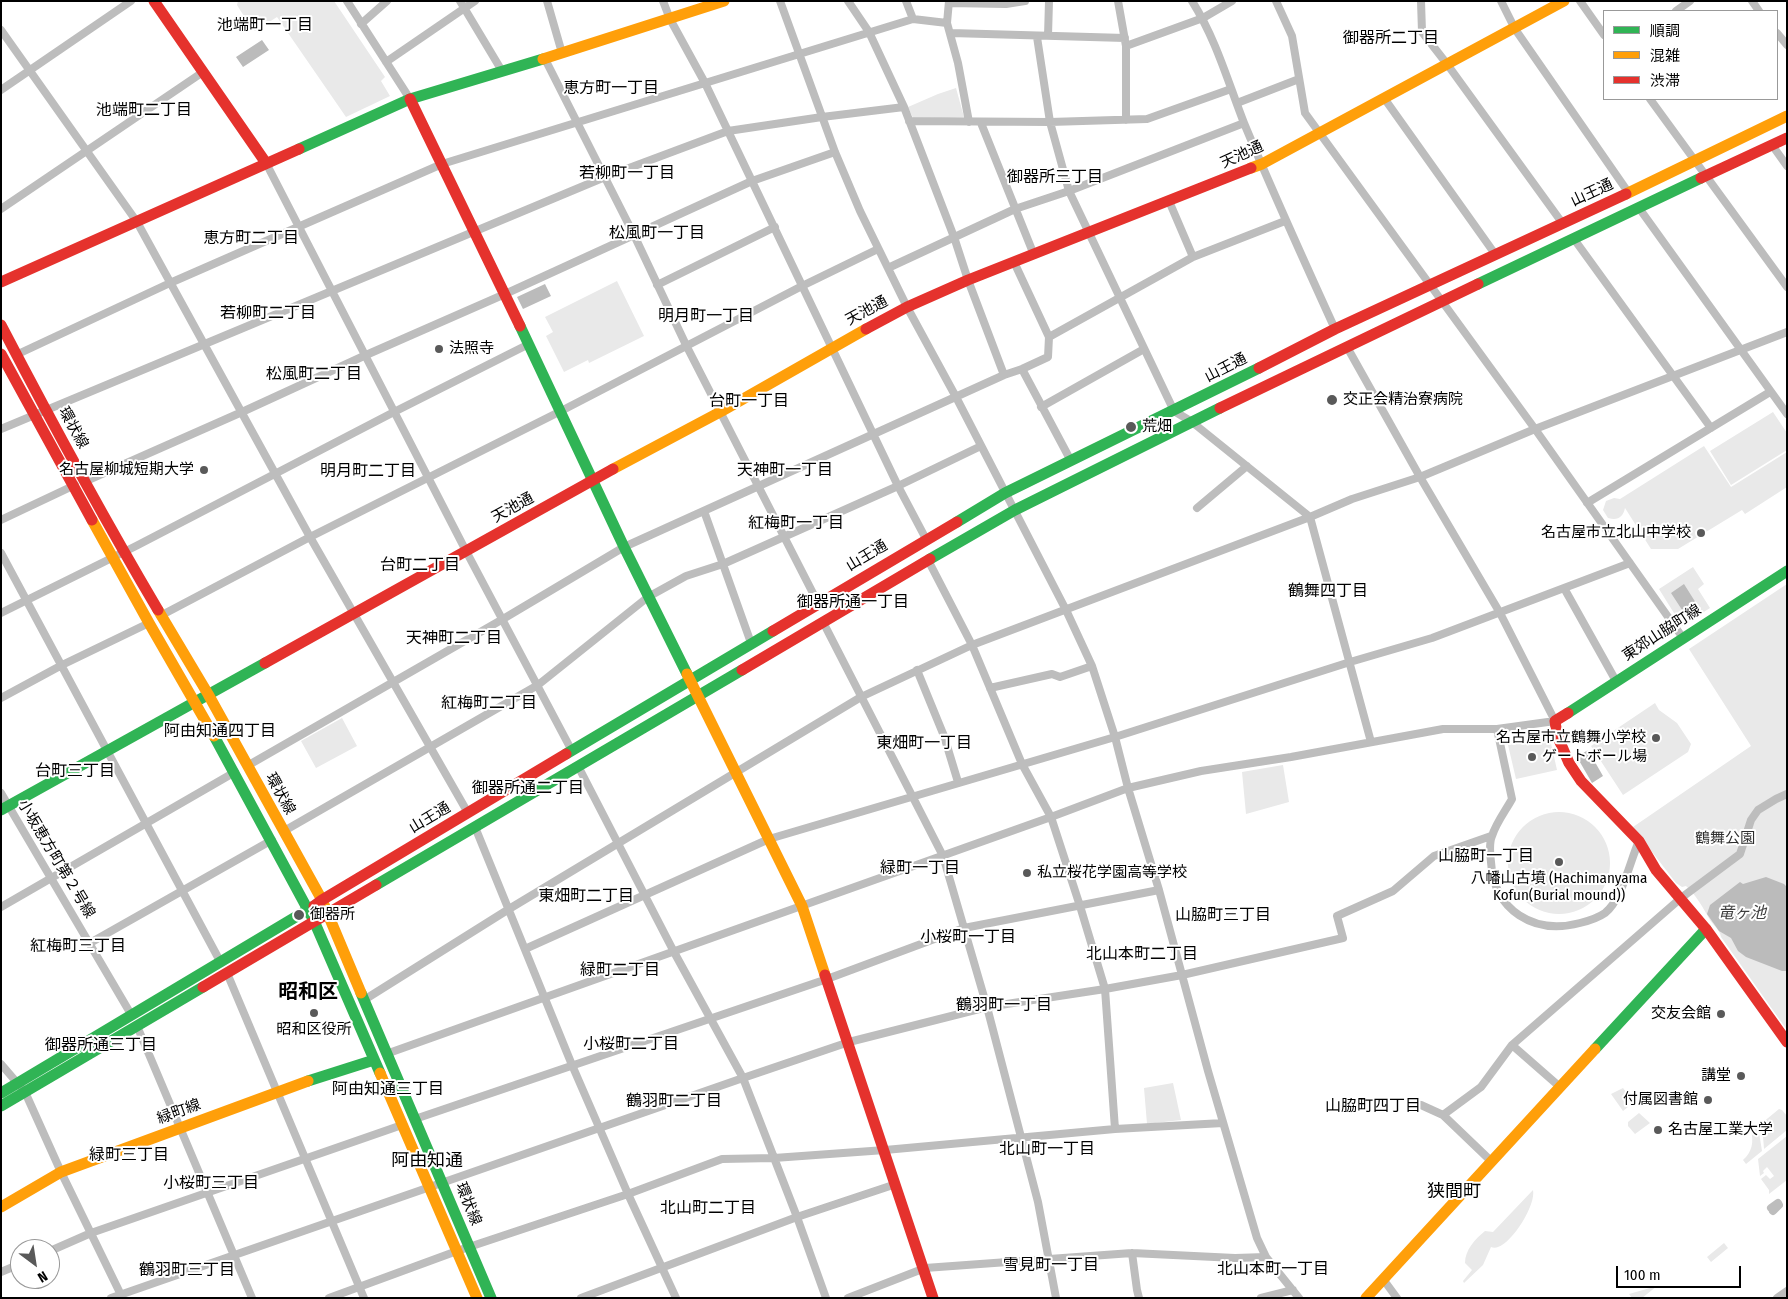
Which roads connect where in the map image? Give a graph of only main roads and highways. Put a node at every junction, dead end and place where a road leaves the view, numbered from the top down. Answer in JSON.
{"nodes":[{"id":1,"x":154,"y":1,"type":"edge"},
{"id":2,"x":724,"y":1,"type":"edge"},
{"id":3,"x":1564,"y":1,"type":"edge"},
{"id":4,"x":410,"y":99,"type":"junction"},
{"id":5,"x":1787,"y":116,"type":"edge"},
{"id":6,"x":1787,"y":138,"type":"edge"},
{"id":7,"x":266,"y":163,"type":"junction"},
{"id":8,"x":1,"y":282,"type":"edge"},
{"id":9,"x":1,"y":325,"type":"edge"},
{"id":10,"x":2,"y":359,"type":"edge"},
{"id":11,"x":40,"y":412,"type":"junction"},
{"id":12,"x":593,"y":480,"type":"junction"},
{"id":13,"x":80,"y":483,"type":"junction"},
{"id":14,"x":1787,"y":571,"type":"edge"},
{"id":15,"x":689,"y":680,"type":"junction"},
{"id":16,"x":208,"y":694,"type":"junction"},
{"id":17,"x":699,"y":695,"type":"junction"},
{"id":18,"x":196,"y":702,"type":"junction"},
{"id":19,"x":5,"y":808,"type":"edge"},
{"id":20,"x":322,"y":900,"type":"junction"},
{"id":21,"x":328,"y":913,"type":"junction"},
{"id":22,"x":312,"y":916,"type":"junction"},
{"id":23,"x":1706,"y":929,"type":"junction"},
{"id":24,"x":1787,"y":1042,"type":"edge"},
{"id":25,"x":374,"y":1060,"type":"junction"},
{"id":26,"x":21,"y":1088,"type":"junction"},
{"id":27,"x":1,"y":1093,"type":"edge"},
{"id":28,"x":1,"y":1106,"type":"edge"},
{"id":29,"x":1,"y":1206,"type":"edge"},
{"id":30,"x":477,"y":1298,"type":"edge"},
{"id":31,"x":491,"y":1298,"type":"edge"},
{"id":32,"x":934,"y":1298,"type":"edge"},
{"id":33,"x":1366,"y":1298,"type":"edge"}],
"edges":[{"from":1,"to":7,"type":"main road"},
{"from":2,"to":4,"type":"main road"},
{"from":3,"to":12,"type":"main road","name":"天池通"},
{"from":4,"to":7,"type":"main road"},
{"from":4,"to":12,"type":"main road"},
{"from":5,"to":15,"type":"main road","name":"山王通"},
{"from":6,"to":17,"type":"main road","name":"山王通"},
{"from":7,"to":8,"type":"main road"},
{"from":9,"to":11,"type":"main road","name":"環状線"},
{"from":10,"to":11,"type":"main road","name":"環状線"},
{"from":11,"to":13,"type":"main road","name":"環状線"},
{"from":12,"to":15,"type":"main road"},
{"from":12,"to":16,"type":"main road","name":"天池通"},
{"from":13,"to":16,"type":"main road","name":"環状線"},
{"from":13,"to":18,"type":"main road","name":"環状線"},
{"from":14,"to":23,"type":"main road","name":"東郊山脇町線"},
{"from":15,"to":17,"type":"main road"},
{"from":15,"to":20,"type":"main road","name":"山王通"},
{"from":16,"to":18,"type":"main road","name":"天池通"},
{"from":16,"to":20,"type":"main road","name":"環状線"},
{"from":17,"to":21,"type":"main road","name":"山王通"},
{"from":17,"to":32,"type":"main road"},
{"from":18,"to":19,"type":"main road","name":"天池通"},
{"from":18,"to":22,"type":"main road","name":"環状線"},
{"from":20,"to":21,"type":"main road","name":"環状線"},
{"from":20,"to":22,"type":"main road","name":"山王通"},
{"from":21,"to":22,"type":"main road","name":"山王通"},
{"from":21,"to":31,"type":"main road","name":"環状線"},
{"from":22,"to":25,"type":"main road","name":"環状線"},
{"from":22,"to":26,"type":"main road","name":"山王通"},
{"from":23,"to":24,"type":"main road"},
{"from":23,"to":33,"type":"main road"},
{"from":25,"to":29,"type":"main road","name":"緑町線"},
{"from":25,"to":30,"type":"main road","name":"環状線"},
{"from":26,"to":27,"type":"main road","name":"山王通"},
{"from":26,"to":28,"type":"main road","name":"山王通"}]}
